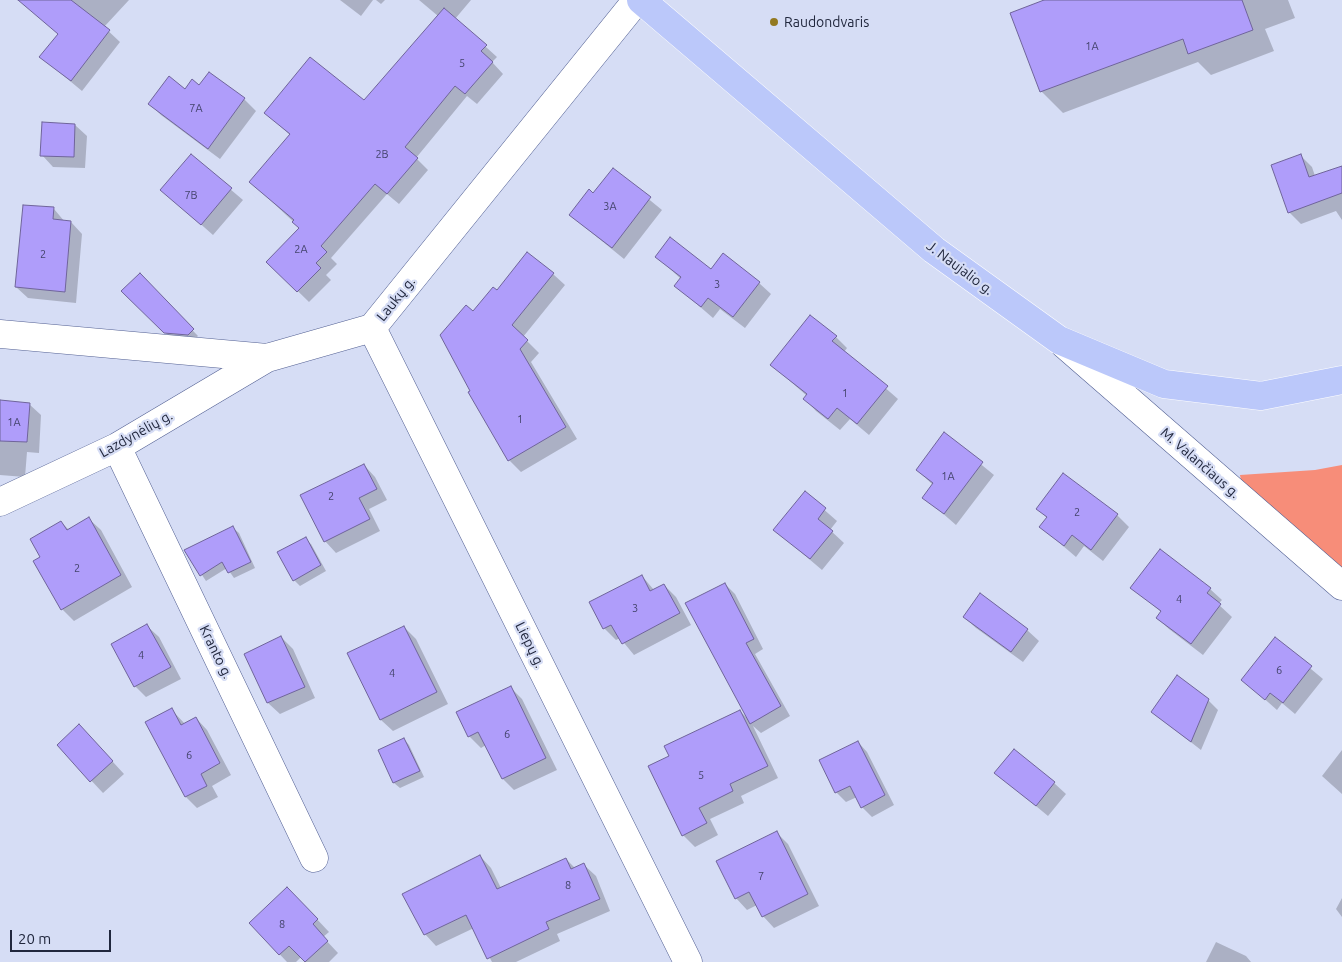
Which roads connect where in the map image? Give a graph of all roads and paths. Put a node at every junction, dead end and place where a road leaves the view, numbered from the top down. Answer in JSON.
{"nodes":[{"id":1,"x":639,"y":0,"type":"edge"},
{"id":2,"x":372,"y":328,"type":"junction"},
{"id":3,"x":0,"y":334,"type":"edge"},
{"id":4,"x":1059,"y":340,"type":"junction"},
{"id":5,"x":267,"y":358,"type":"junction"},
{"id":6,"x":1342,"y":380,"type":"edge"},
{"id":7,"x":118,"y":447,"type":"junction"},
{"id":8,"x":0,"y":502,"type":"edge"},
{"id":9,"x":1342,"y":586,"type":"edge"},
{"id":10,"x":314,"y":858,"type":"dead end"},
{"id":11,"x":688,"y":962,"type":"edge"}],
"edges":[{"from":1,"to":2,"type":"street","name":"Laukų g."},
{"from":1,"to":4,"type":"main road","name":"J. Naujalio g."},
{"from":2,"to":5,"type":"street","name":"Laukų g."},
{"from":2,"to":11,"type":"street","name":"Liepų g."},
{"from":3,"to":5,"type":"street","name":"Laukų g."},
{"from":4,"to":6,"type":"main road","name":"J. Naujalio g."},
{"from":4,"to":9,"type":"street","name":"M. Valančiaus g."},
{"from":5,"to":7,"type":"street","name":"Lazdynėlių g."},
{"from":7,"to":8,"type":"street","name":"Lazdynėlių g."},
{"from":7,"to":10,"type":"street","name":"Kranto g."}]}
